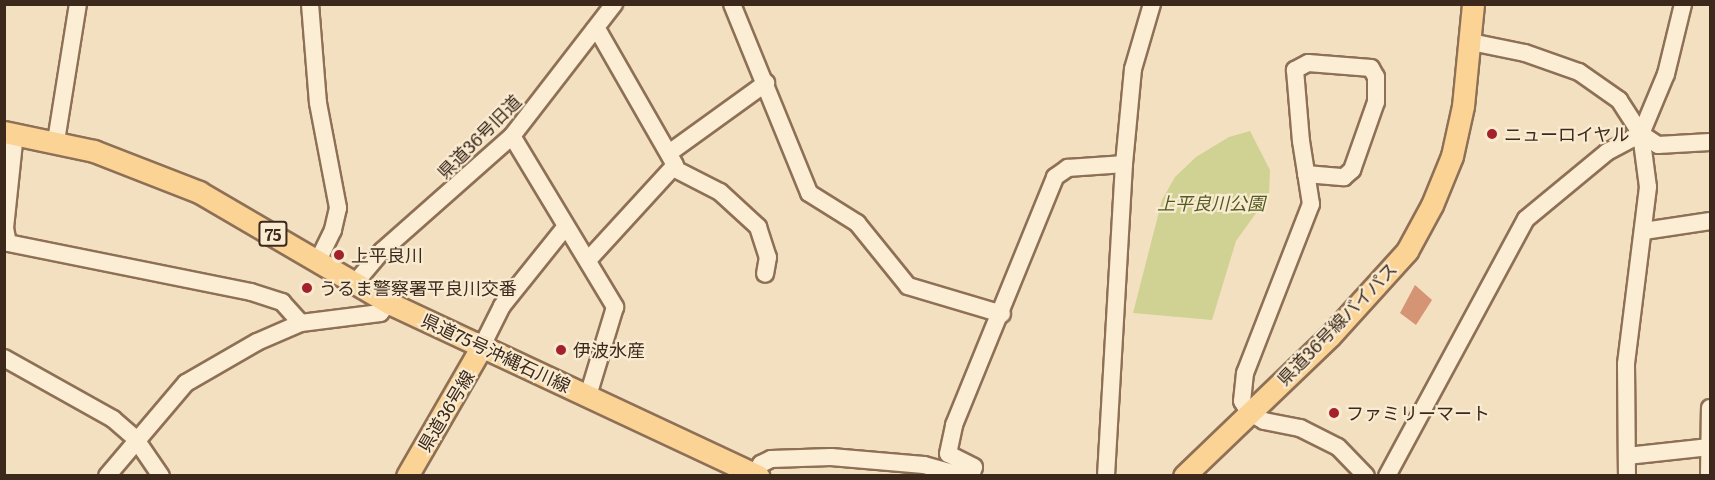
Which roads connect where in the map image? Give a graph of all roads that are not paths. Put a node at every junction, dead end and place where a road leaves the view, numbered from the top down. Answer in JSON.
{"nodes":[{"id":1,"x":78,"y":4,"type":"edge"},
{"id":2,"x":310,"y":4,"type":"edge"},
{"id":3,"x":732,"y":4,"type":"edge"},
{"id":4,"x":1152,"y":4,"type":"edge"},
{"id":5,"x":1473,"y":4,"type":"edge"},
{"id":6,"x":1683,"y":4,"type":"edge"},
{"id":7,"x":613,"y":5,"type":"edge"},
{"id":8,"x":594,"y":30,"type":"junction"},
{"id":9,"x":1471,"y":42,"type":"junction"},
{"id":10,"x":766,"y":82,"type":"junction"},
{"id":11,"x":10,"y":133,"type":"edge"},
{"id":12,"x":1641,"y":134,"type":"junction"},
{"id":13,"x":512,"y":136,"type":"junction"},
{"id":14,"x":56,"y":141,"type":"junction"},
{"id":15,"x":1710,"y":142,"type":"edge"},
{"id":16,"x":671,"y":161,"type":"junction"},
{"id":17,"x":1124,"y":164,"type":"junction"},
{"id":18,"x":1306,"y":174,"type":"junction"},
{"id":19,"x":7,"y":195,"type":"edge"},
{"id":20,"x":1710,"y":221,"type":"edge"},
{"id":21,"x":566,"y":225,"type":"junction"},
{"id":22,"x":1644,"y":231,"type":"junction"},
{"id":23,"x":589,"y":259,"type":"junction"},
{"id":24,"x":318,"y":261,"type":"junction"},
{"id":25,"x":765,"y":274,"type":"dead end"},
{"id":26,"x":355,"y":283,"type":"junction"},
{"id":27,"x":389,"y":303,"type":"junction"},
{"id":28,"x":1002,"y":314,"type":"junction"},
{"id":29,"x":301,"y":323,"type":"junction"},
{"id":30,"x":482,"y":346,"type":"junction"},
{"id":31,"x":4,"y":358,"type":"edge"},
{"id":32,"x":588,"y":396,"type":"junction"},
{"id":33,"x":1710,"y":408,"type":"edge"},
{"id":34,"x":1249,"y":412,"type":"junction"},
{"id":35,"x":135,"y":438,"type":"junction"},
{"id":36,"x":1709,"y":448,"type":"edge"},
{"id":37,"x":1627,"y":456,"type":"junction"},
{"id":38,"x":721,"y":468,"type":"edge"},
{"id":39,"x":757,"y":475,"type":"edge"},
{"id":40,"x":106,"y":476,"type":"edge"},
{"id":41,"x":160,"y":476,"type":"edge"},
{"id":42,"x":407,"y":476,"type":"edge"},
{"id":43,"x":964,"y":476,"type":"edge"},
{"id":44,"x":971,"y":476,"type":"edge"},
{"id":45,"x":1106,"y":476,"type":"edge"},
{"id":46,"x":1184,"y":476,"type":"edge"},
{"id":47,"x":1366,"y":476,"type":"edge"},
{"id":48,"x":1387,"y":476,"type":"edge"},
{"id":49,"x":1627,"y":476,"type":"edge"},
{"id":50,"x":1709,"y":476,"type":"edge"}],
"edges":[{"from":1,"to":14,"type":"street"},
{"from":2,"to":24,"type":"street"},
{"from":3,"to":10,"type":"street"},
{"from":4,"to":17,"type":"street"},
{"from":5,"to":9,"type":"main road","name":"県道36号線バイパス"},
{"from":6,"to":12,"type":"street"},
{"from":7,"to":8,"type":"street","name":"県道36号旧道"},
{"from":8,"to":13,"type":"street","name":"県道36号旧道"},
{"from":8,"to":16,"type":"street"},
{"from":9,"to":12,"type":"street"},
{"from":9,"to":34,"type":"main road","name":"県道36号線バイパス"},
{"from":10,"to":16,"type":"street"},
{"from":10,"to":28,"type":"street"},
{"from":11,"to":14,"type":"main road","name":"県道75号沖縄石川線","number":"75"},
{"from":11,"to":19,"type":"street"},
{"from":12,"to":15,"type":"street"},
{"from":12,"to":22,"type":"street"},
{"from":12,"to":48,"type":"street"},
{"from":13,"to":21,"type":"street"},
{"from":13,"to":26,"type":"street","name":"県道36号旧道"},
{"from":14,"to":24,"type":"main road","name":"県道75号沖縄石川線","number":"75"},
{"from":16,"to":23,"type":"street"},
{"from":16,"to":25,"type":"street"},
{"from":17,"to":28,"type":"street"},
{"from":17,"to":45,"type":"street"},
{"from":18,"to":18,"type":"street"},
{"from":18,"to":34,"type":"street"},
{"from":19,"to":29,"type":"street"},
{"from":20,"to":22,"type":"street"},
{"from":21,"to":23,"type":"street"},
{"from":21,"to":30,"type":"street"},
{"from":22,"to":37,"type":"street"},
{"from":23,"to":32,"type":"street"},
{"from":24,"to":26,"type":"main road","name":"県道75号沖縄石川線","number":"75"},
{"from":26,"to":27,"type":"main road","name":"県道75号沖縄石川線","number":"75"},
{"from":27,"to":29,"type":"street"},
{"from":27,"to":30,"type":"main road","name":"県道75号沖縄石川線","number":"75"},
{"from":28,"to":44,"type":"street"},
{"from":29,"to":35,"type":"street"},
{"from":30,"to":32,"type":"main road","name":"県道75号沖縄石川線","number":"75"},
{"from":30,"to":42,"type":"main road","name":"県道36号線"},
{"from":31,"to":35,"type":"street"},
{"from":32,"to":38,"type":"main road","name":"県道75号沖縄石川線","number":"75"},
{"from":33,"to":36,"type":"street"},
{"from":34,"to":46,"type":"main road","name":"県道36号線バイパス"},
{"from":34,"to":47,"type":"street"},
{"from":35,"to":40,"type":"street"},
{"from":35,"to":41,"type":"street"},
{"from":36,"to":37,"type":"street"},
{"from":36,"to":50,"type":"street"},
{"from":37,"to":49,"type":"street"},
{"from":38,"to":39,"type":"main road","name":"県道75号沖縄石川線","number":"75"},
{"from":39,"to":43,"type":"street"}]}
